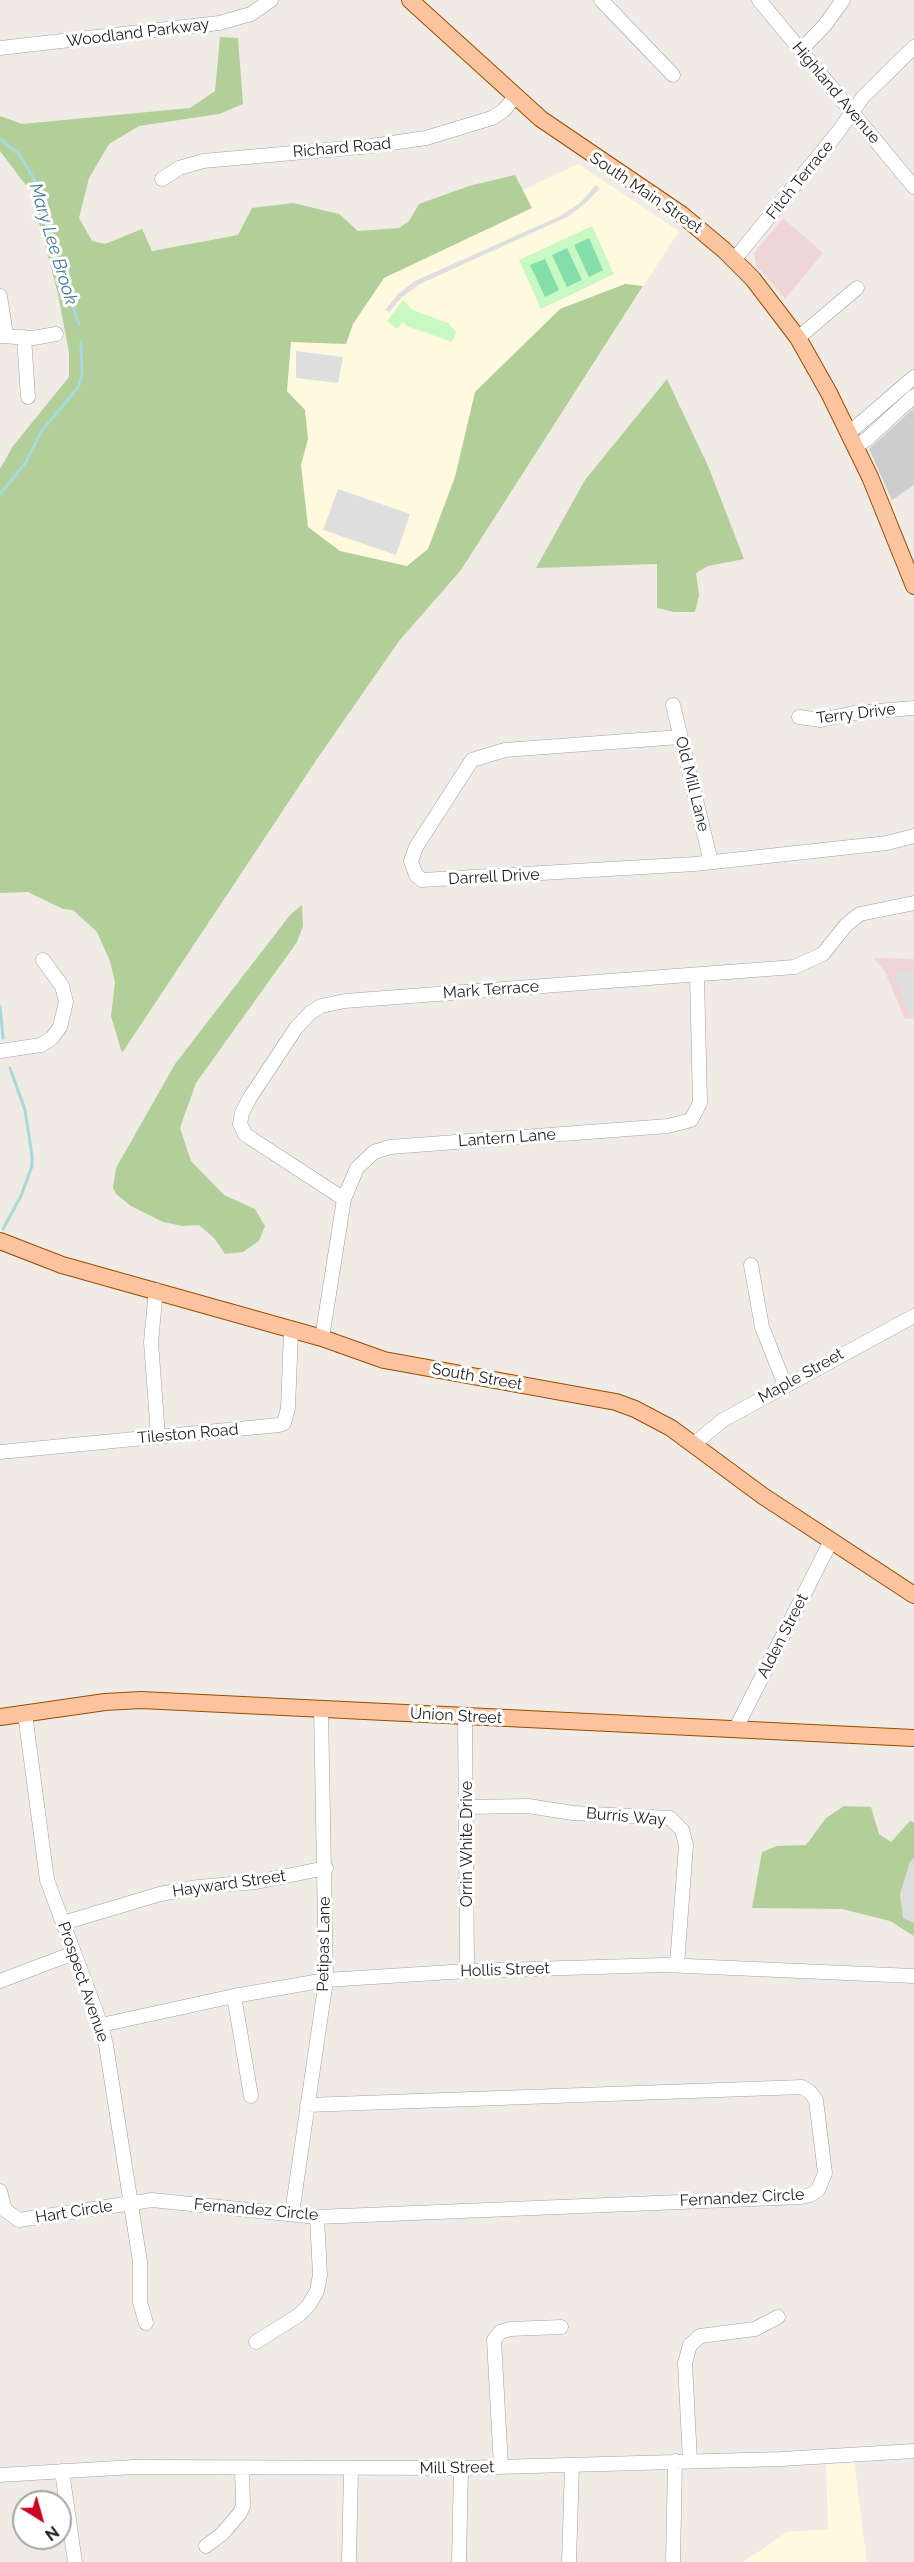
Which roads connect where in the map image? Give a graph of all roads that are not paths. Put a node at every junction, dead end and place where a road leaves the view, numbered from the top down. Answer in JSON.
{"nodes":[{"id":1,"x":271,"y":0,"type":"edge"},
{"id":2,"x":410,"y":0,"type":"edge"},
{"id":3,"x":601,"y":0,"type":"edge"},
{"id":4,"x":759,"y":0,"type":"edge"},
{"id":5,"x":843,"y":0,"type":"edge"},
{"id":6,"x":914,"y":47,"type":"edge"},
{"id":7,"x":0,"y":48,"type":"edge"},
{"id":8,"x":801,"y":50,"type":"junction"},
{"id":9,"x":673,"y":75,"type":"dead end"},
{"id":10,"x":515,"y":97,"type":"junction"},
{"id":11,"x":852,"y":112,"type":"junction"},
{"id":12,"x":162,"y":179,"type":"dead end"},
{"id":13,"x":914,"y":187,"type":"edge"},
{"id":14,"x":734,"y":260,"type":"junction"},
{"id":15,"x":857,"y":288,"type":"dead end"},
{"id":16,"x":0,"y":296,"type":"edge"},
{"id":17,"x":56,"y":334,"type":"dead end"},
{"id":18,"x":3,"y":336,"type":"edge"},
{"id":19,"x":24,"y":337,"type":"junction"},
{"id":20,"x":798,"y":338,"type":"junction"},
{"id":21,"x":914,"y":377,"type":"edge"},
{"id":22,"x":914,"y":396,"type":"edge"},
{"id":23,"x":28,"y":397,"type":"dead end"},
{"id":24,"x":853,"y":440,"type":"junction"},
{"id":25,"x":908,"y":554,"type":"edge"},
{"id":26,"x":914,"y":586,"type":"edge"},
{"id":27,"x":673,"y":705,"type":"dead end"},
{"id":28,"x":914,"y":708,"type":"edge"},
{"id":29,"x":799,"y":717,"type":"dead end"},
{"id":30,"x":680,"y":737,"type":"junction"},
{"id":31,"x":914,"y":836,"type":"edge"},
{"id":32,"x":711,"y":862,"type":"junction"},
{"id":33,"x":914,"y":903,"type":"edge"},
{"id":34,"x":43,"y":960,"type":"dead end"},
{"id":35,"x":697,"y":975,"type":"junction"},
{"id":36,"x":0,"y":1051,"type":"edge"},
{"id":37,"x":344,"y":1198,"type":"junction"},
{"id":38,"x":0,"y":1241,"type":"edge"},
{"id":39,"x":751,"y":1265,"type":"dead end"},
{"id":40,"x":156,"y":1290,"type":"junction"},
{"id":41,"x":914,"y":1316,"type":"edge"},
{"id":42,"x":291,"y":1331,"type":"junction"},
{"id":43,"x":322,"y":1338,"type":"junction"},
{"id":44,"x":785,"y":1385,"type":"junction"},
{"id":45,"x":158,"y":1437,"type":"junction"},
{"id":46,"x":694,"y":1444,"type":"junction"},
{"id":47,"x":0,"y":1452,"type":"edge"},
{"id":48,"x":831,"y":1541,"type":"junction"},
{"id":49,"x":914,"y":1595,"type":"edge"},
{"id":50,"x":321,"y":1709,"type":"junction"},
{"id":51,"x":25,"y":1714,"type":"junction"},
{"id":52,"x":465,"y":1716,"type":"junction"},
{"id":53,"x":0,"y":1718,"type":"edge"},
{"id":54,"x":735,"y":1730,"type":"junction"},
{"id":55,"x":914,"y":1738,"type":"edge"},
{"id":56,"x":467,"y":1807,"type":"junction"},
{"id":57,"x":326,"y":1869,"type":"junction"},
{"id":58,"x":63,"y":1923,"type":"junction"},
{"id":59,"x":74,"y":1953,"type":"junction"},
{"id":60,"x":677,"y":1965,"type":"junction"},
{"id":61,"x":467,"y":1971,"type":"junction"},
{"id":62,"x":914,"y":1976,"type":"edge"},
{"id":63,"x":326,"y":1980,"type":"junction"},
{"id":64,"x":0,"y":1981,"type":"edge"},
{"id":65,"x":234,"y":1996,"type":"junction"},
{"id":66,"x":101,"y":2025,"type":"junction"},
{"id":67,"x":251,"y":2096,"type":"dead end"},
{"id":68,"x":307,"y":2105,"type":"junction"},
{"id":69,"x":0,"y":2191,"type":"edge"},
{"id":70,"x":130,"y":2202,"type":"junction"},
{"id":71,"x":292,"y":2213,"type":"junction"},
{"id":72,"x":317,"y":2217,"type":"junction"},
{"id":73,"x":778,"y":2317,"type":"dead end"},
{"id":74,"x":146,"y":2322,"type":"dead end"},
{"id":75,"x":561,"y":2328,"type":"dead end"},
{"id":76,"x":256,"y":2342,"type":"dead end"},
{"id":77,"x":914,"y":2451,"type":"edge"},
{"id":78,"x":675,"y":2461,"type":"junction"},
{"id":79,"x":690,"y":2461,"type":"junction"},
{"id":80,"x":572,"y":2465,"type":"junction"},
{"id":81,"x":501,"y":2467,"type":"junction"},
{"id":82,"x":461,"y":2468,"type":"junction"},
{"id":83,"x":242,"y":2469,"type":"junction"},
{"id":84,"x":351,"y":2469,"type":"junction"},
{"id":85,"x":62,"y":2471,"type":"junction"},
{"id":86,"x":0,"y":2475,"type":"edge"},
{"id":87,"x":206,"y":2546,"type":"dead end"},
{"id":88,"x":75,"y":2562,"type":"edge"},
{"id":89,"x":349,"y":2562,"type":"edge"},
{"id":90,"x":459,"y":2562,"type":"edge"},
{"id":91,"x":569,"y":2562,"type":"edge"},
{"id":92,"x":673,"y":2562,"type":"edge"}],
"edges":[{"from":1,"to":7,"type":"street","name":"Woodland Parkway"},
{"from":2,"to":10,"type":"main road","name":"South Main Street"},
{"from":3,"to":9,"type":"street"},
{"from":4,"to":8,"type":"street","name":"Highland Avenue"},
{"from":5,"to":8,"type":"street"},
{"from":6,"to":11,"type":"street","name":"Fitch Terrace"},
{"from":8,"to":11,"type":"street","name":"Highland Avenue"},
{"from":10,"to":12,"type":"street","name":"Richard Road"},
{"from":10,"to":14,"type":"main road","name":"South Main Street"},
{"from":11,"to":13,"type":"street","name":"Highland Avenue"},
{"from":11,"to":14,"type":"street","name":"Fitch Terrace"},
{"from":14,"to":20,"type":"main road","name":"South Main Street"},
{"from":15,"to":20,"type":"street"},
{"from":16,"to":18,"type":"street"},
{"from":17,"to":19,"type":"street"},
{"from":18,"to":19,"type":"street"},
{"from":19,"to":23,"type":"street"},
{"from":20,"to":24,"type":"main road","name":"South Main Street"},
{"from":21,"to":24,"type":"street"},
{"from":22,"to":24,"type":"street"},
{"from":24,"to":25,"type":"main road","name":"South Main Street"},
{"from":25,"to":26,"type":"main road","name":"South Main Street"},
{"from":27,"to":30,"type":"street","name":"Old Mill Lane"},
{"from":28,"to":29,"type":"street","name":"Terry Drive"},
{"from":30,"to":32,"type":"street","name":"Old Mill Lane"},
{"from":30,"to":32,"type":"street","name":"Darrell Drive"},
{"from":31,"to":32,"type":"street","name":"Darrell Drive"},
{"from":33,"to":35,"type":"street","name":"Mark Terrace"},
{"from":34,"to":36,"type":"street"},
{"from":35,"to":37,"type":"street","name":"Lantern Lane"},
{"from":35,"to":37,"type":"street","name":"Mark Terrace"},
{"from":37,"to":43,"type":"street","name":"Lantern Lane"},
{"from":38,"to":40,"type":"main road","name":"South Street"},
{"from":39,"to":44,"type":"street"},
{"from":40,"to":42,"type":"main road","name":"South Street"},
{"from":40,"to":45,"type":"street"},
{"from":41,"to":44,"type":"street","name":"Maple Street"},
{"from":42,"to":43,"type":"main road","name":"South Street"},
{"from":42,"to":45,"type":"street","name":"Tileston Road"},
{"from":43,"to":46,"type":"main road","name":"South Street"},
{"from":44,"to":46,"type":"street","name":"Maple Street"},
{"from":45,"to":47,"type":"street","name":"Tileston Road"},
{"from":46,"to":48,"type":"main road","name":"South Street"},
{"from":48,"to":49,"type":"main road","name":"South Street"},
{"from":48,"to":54,"type":"street","name":"Alden Street"},
{"from":50,"to":51,"type":"main road","name":"Union Street"},
{"from":50,"to":52,"type":"main road","name":"Union Street"},
{"from":50,"to":57,"type":"street","name":"Petipas Lane"},
{"from":51,"to":53,"type":"main road","name":"Union Street"},
{"from":51,"to":58,"type":"street","name":"Prospect Avenue"},
{"from":52,"to":54,"type":"main road","name":"Union Street"},
{"from":52,"to":56,"type":"street","name":"Orrin White Drive"},
{"from":54,"to":55,"type":"main road","name":"Union Street"},
{"from":56,"to":60,"type":"street","name":"Burris Way"},
{"from":56,"to":61,"type":"street","name":"Orrin White Drive"},
{"from":57,"to":58,"type":"street","name":"Hayward Street"},
{"from":57,"to":63,"type":"street","name":"Petipas Lane"},
{"from":58,"to":59,"type":"street","name":"Prospect Avenue"},
{"from":59,"to":64,"type":"street"},
{"from":59,"to":66,"type":"street","name":"Prospect Avenue"},
{"from":60,"to":61,"type":"street","name":"Hollis Street"},
{"from":60,"to":62,"type":"street","name":"Hollis Street"},
{"from":61,"to":63,"type":"street","name":"Hollis Street"},
{"from":63,"to":65,"type":"street","name":"Hollis Street"},
{"from":63,"to":68,"type":"street","name":"Petipas Lane"},
{"from":65,"to":66,"type":"street","name":"Hollis Street"},
{"from":65,"to":67,"type":"street"},
{"from":66,"to":70,"type":"street","name":"Prospect Avenue"},
{"from":68,"to":71,"type":"street","name":"Petipas Lane"},
{"from":68,"to":72,"type":"street","name":"Fernandez Circle"},
{"from":69,"to":70,"type":"street","name":"Hart Circle"},
{"from":70,"to":71,"type":"street","name":"Fernandez Circle"},
{"from":70,"to":74,"type":"street","name":"Prospect Avenue"},
{"from":71,"to":72,"type":"street","name":"Fernandez Circle"},
{"from":72,"to":76,"type":"street"},
{"from":73,"to":79,"type":"street"},
{"from":75,"to":81,"type":"street"},
{"from":77,"to":79,"type":"street","name":"Mill Street"},
{"from":78,"to":79,"type":"street","name":"Mill Street"},
{"from":78,"to":80,"type":"street","name":"Mill Street"},
{"from":78,"to":92,"type":"street"},
{"from":80,"to":81,"type":"street","name":"Mill Street"},
{"from":80,"to":91,"type":"street"},
{"from":81,"to":82,"type":"street","name":"Mill Street"},
{"from":82,"to":84,"type":"street","name":"Mill Street"},
{"from":82,"to":90,"type":"street"},
{"from":83,"to":84,"type":"street","name":"Mill Street"},
{"from":83,"to":85,"type":"street","name":"Mill Street"},
{"from":83,"to":87,"type":"street"},
{"from":84,"to":89,"type":"street"},
{"from":85,"to":86,"type":"street","name":"Mill Street"},
{"from":85,"to":88,"type":"street"}]}
